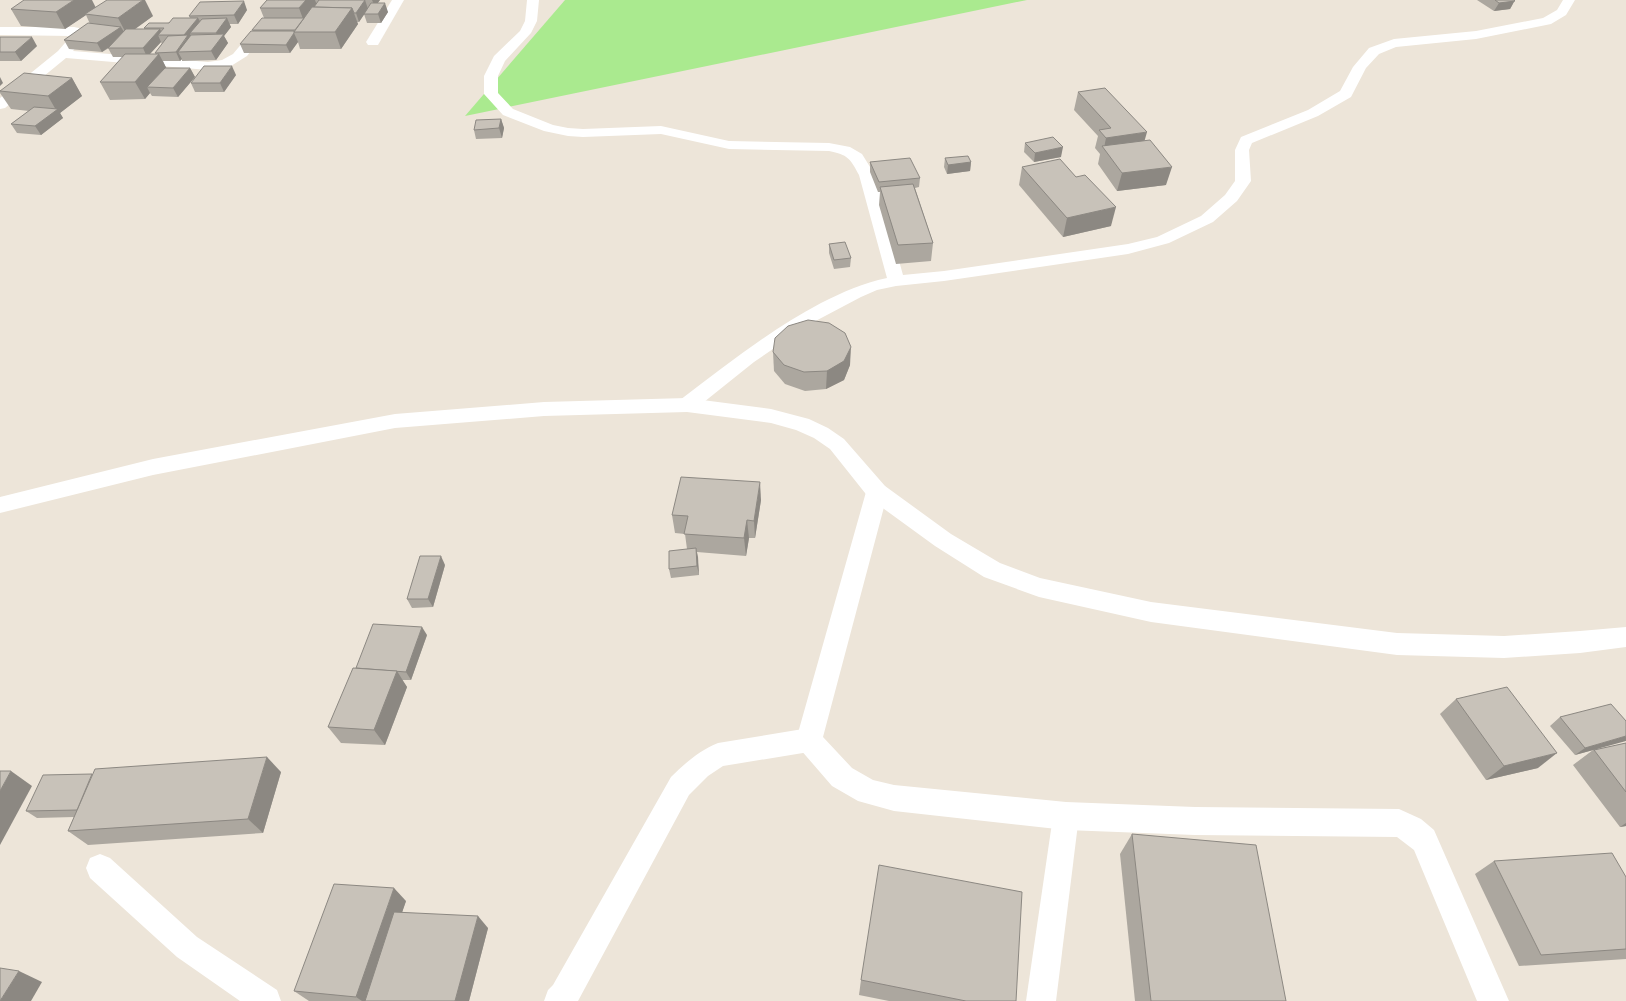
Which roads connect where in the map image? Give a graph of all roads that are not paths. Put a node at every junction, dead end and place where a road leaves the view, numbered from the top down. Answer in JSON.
{"nodes":[{"id":1,"x":285,"y":0,"type":"edge"},
{"id":2,"x":398,"y":0,"type":"edge"},
{"id":3,"x":532,"y":0,"type":"edge"},
{"id":4,"x":1569,"y":0,"type":"edge"},
{"id":5,"x":0,"y":31,"type":"edge"},
{"id":6,"x":373,"y":42,"type":"dead end"},
{"id":7,"x":64,"y":54,"type":"junction"},
{"id":8,"x":0,"y":105,"type":"edge"},
{"id":9,"x":896,"y":281,"type":"junction"},
{"id":10,"x":687,"y":405,"type":"junction"},
{"id":11,"x":877,"y":492,"type":"junction"},
{"id":12,"x":0,"y":505,"type":"edge"},
{"id":13,"x":1626,"y":637,"type":"edge"},
{"id":14,"x":809,"y":740,"type":"junction"},
{"id":15,"x":1066,"y":816,"type":"junction"},
{"id":16,"x":100,"y":868,"type":"dead end"},
{"id":17,"x":266,"y":1001,"type":"edge"},
{"id":18,"x":559,"y":1001,"type":"edge"},
{"id":19,"x":1041,"y":1001,"type":"edge"},
{"id":20,"x":1493,"y":1001,"type":"edge"}],
"edges":[{"from":1,"to":7,"type":"street"},
{"from":2,"to":6,"type":"street"},
{"from":3,"to":9,"type":"lane"},
{"from":4,"to":9,"type":"lane"},
{"from":5,"to":7,"type":"street"},
{"from":7,"to":8,"type":"street"},
{"from":9,"to":10,"type":"lane"},
{"from":10,"to":11,"type":"street"},
{"from":10,"to":12,"type":"street"},
{"from":11,"to":13,"type":"street"},
{"from":11,"to":14,"type":"street"},
{"from":14,"to":15,"type":"street"},
{"from":14,"to":18,"type":"lane"},
{"from":15,"to":19,"type":"lane"},
{"from":15,"to":20,"type":"street"},
{"from":16,"to":17,"type":"lane"}]}
